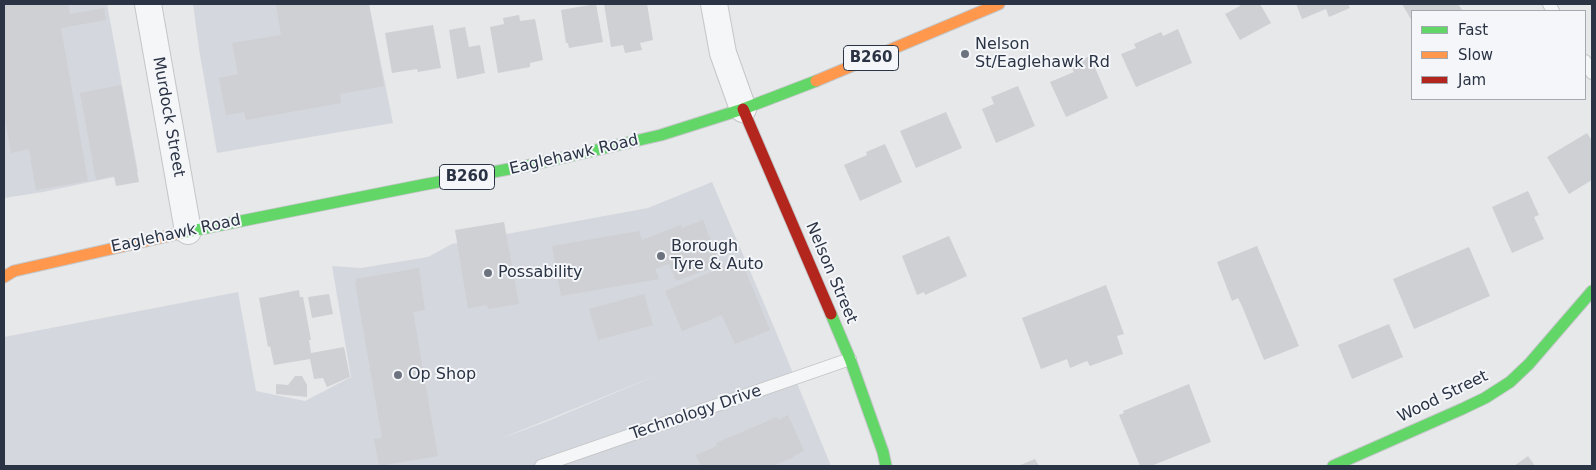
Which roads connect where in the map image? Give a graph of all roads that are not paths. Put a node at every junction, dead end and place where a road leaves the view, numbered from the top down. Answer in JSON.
{"nodes":[{"id":1,"x":148,"y":4,"type":"edge"},
{"id":2,"x":714,"y":4,"type":"edge"},
{"id":3,"x":998,"y":4,"type":"edge"},
{"id":4,"x":743,"y":109,"type":"junction"},
{"id":5,"x":188,"y":231,"type":"junction"},
{"id":6,"x":6,"y":271,"type":"edge"},
{"id":7,"x":1592,"y":291,"type":"edge"},
{"id":8,"x":850,"y":359,"type":"junction"},
{"id":9,"x":883,"y":452,"type":"junction"},
{"id":10,"x":541,"y":466,"type":"edge"},
{"id":11,"x":886,"y":466,"type":"edge"},
{"id":12,"x":891,"y":466,"type":"edge"},
{"id":13,"x":1333,"y":466,"type":"edge"}],
"edges":[{"from":1,"to":5,"type":"street","name":"Murdock Street"},
{"from":2,"to":4,"type":"street"},
{"from":3,"to":4,"type":"main road","name":"Eaglehawk Road","number":"B260"},
{"from":4,"to":5,"type":"main road","name":"Eaglehawk Road","number":"B260"},
{"from":4,"to":8,"type":"main road","name":"Nelson Street"},
{"from":5,"to":6,"type":"main road","name":"Eaglehawk Road","number":"B260"},
{"from":7,"to":13,"type":"main road","name":"Wood Street"},
{"from":8,"to":9,"type":"main road","name":"Nelson Street"},
{"from":8,"to":10,"type":"lane","name":"Technology Drive"},
{"from":9,"to":11,"type":"main road","name":"Nelson Street"},
{"from":9,"to":12,"type":"main road","name":"Nelson Street"}]}
